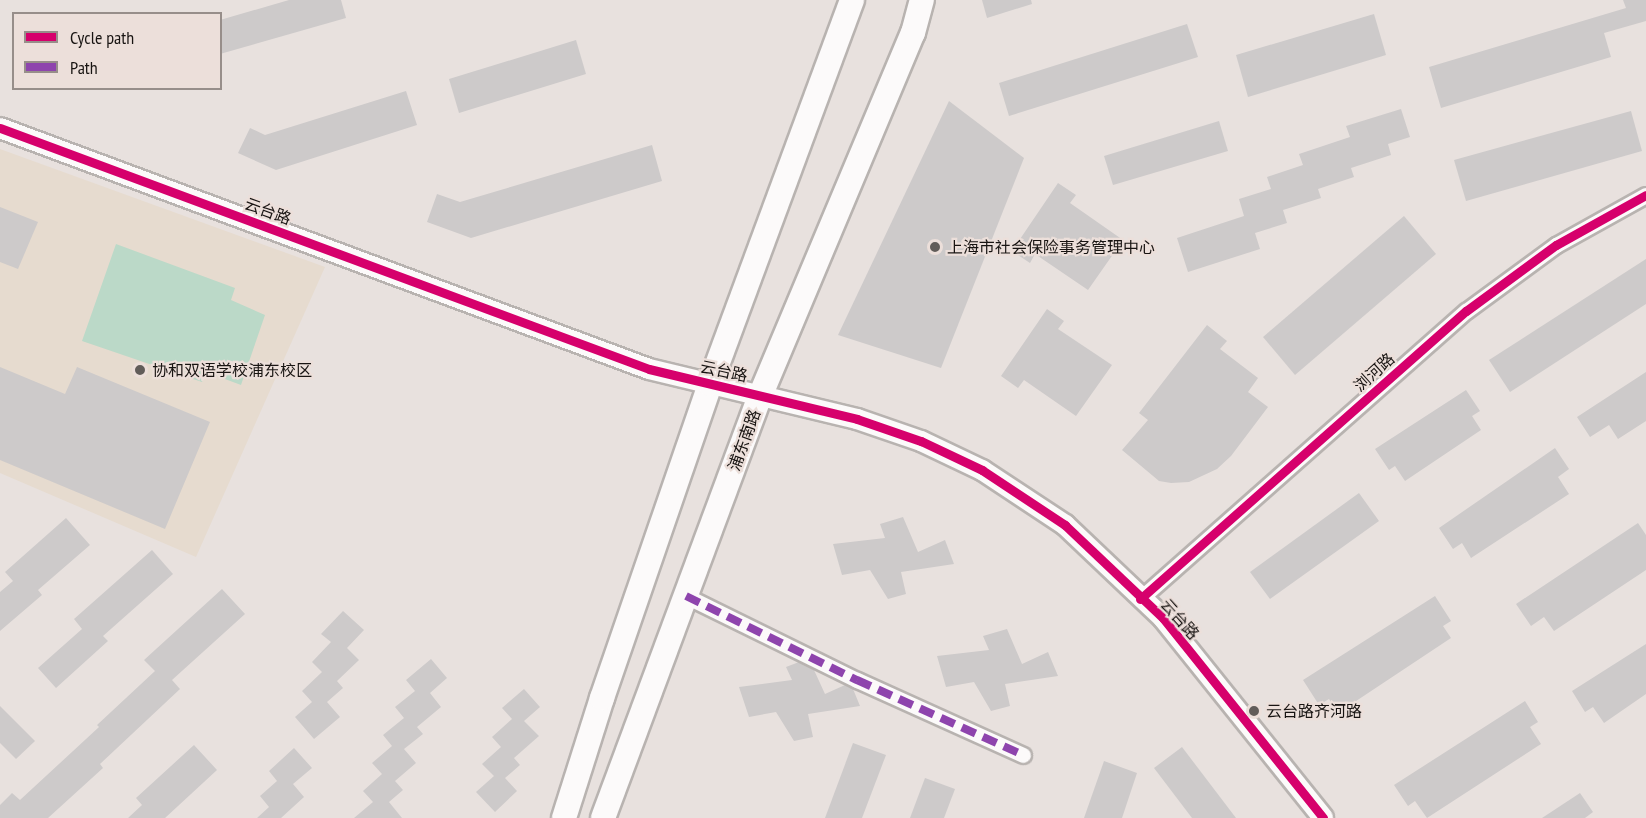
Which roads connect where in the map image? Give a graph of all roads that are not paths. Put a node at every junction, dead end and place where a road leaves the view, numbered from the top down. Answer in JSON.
{"nodes":[{"id":1,"x":852,"y":0,"type":"edge"},
{"id":2,"x":922,"y":0,"type":"edge"},
{"id":3,"x":0,"y":128,"type":"edge"},
{"id":4,"x":1646,"y":195,"type":"edge"},
{"id":5,"x":710,"y":384,"type":"junction"},
{"id":6,"x":761,"y":394,"type":"junction"},
{"id":7,"x":686,"y":596,"type":"junction"},
{"id":8,"x":1140,"y":599,"type":"junction"},
{"id":9,"x":1023,"y":755,"type":"dead end"},
{"id":10,"x":564,"y":818,"type":"edge"},
{"id":11,"x":603,"y":818,"type":"edge"},
{"id":12,"x":1323,"y":818,"type":"edge"}],
"edges":[{"from":1,"to":5,"type":"main road"},
{"from":2,"to":6,"type":"main road","name":"浦东南路"},
{"from":3,"to":5,"type":"street","name":"云台路"},
{"from":4,"to":8,"type":"street","name":"浏河路"},
{"from":5,"to":6,"type":"street","name":"云台路"},
{"from":5,"to":10,"type":"main road"},
{"from":6,"to":7,"type":"main road","name":"浦东南路"},
{"from":6,"to":8,"type":"street","name":"云台路"},
{"from":7,"to":9,"type":"street"},
{"from":7,"to":11,"type":"main road","name":"浦东南路"},
{"from":8,"to":12,"type":"street","name":"云台路"}]}
